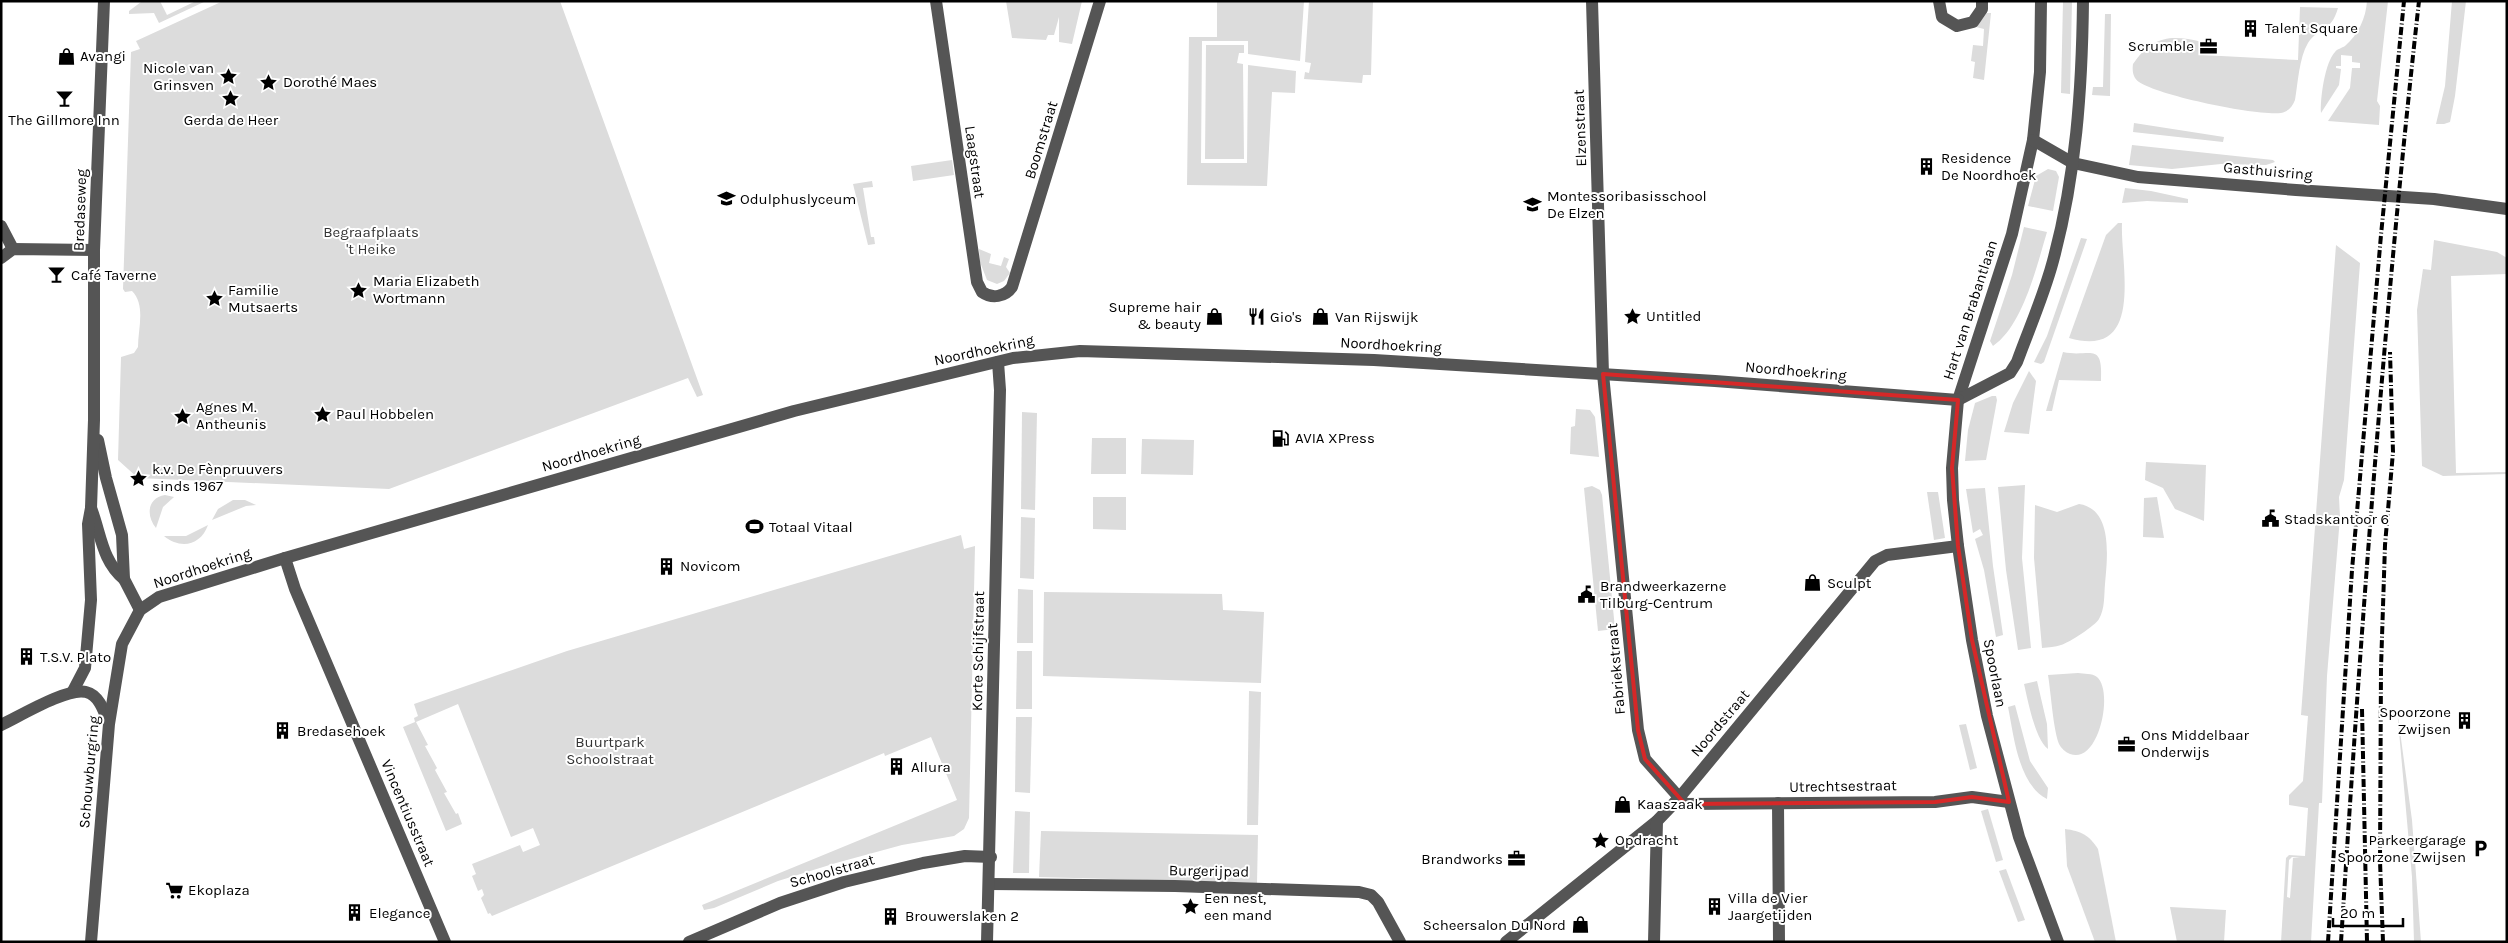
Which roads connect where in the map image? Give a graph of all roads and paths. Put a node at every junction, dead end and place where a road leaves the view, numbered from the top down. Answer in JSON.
{"nodes":[{"id":1,"x":104,"y":1,"type":"edge"},
{"id":2,"x":936,"y":1,"type":"edge"},
{"id":3,"x":1100,"y":1,"type":"edge"},
{"id":4,"x":1592,"y":1,"type":"edge"},
{"id":5,"x":1939,"y":1,"type":"edge"},
{"id":6,"x":1982,"y":1,"type":"edge"},
{"id":7,"x":2041,"y":1,"type":"edge"},
{"id":8,"x":2083,"y":1,"type":"edge"},
{"id":9,"x":2033,"y":140,"type":"junction"},
{"id":10,"x":2073,"y":163,"type":"junction"},
{"id":11,"x":2507,"y":209,"type":"edge"},
{"id":12,"x":1,"y":226,"type":"edge"},
{"id":13,"x":13,"y":249,"type":"junction"},
{"id":14,"x":94,"y":250,"type":"junction"},
{"id":15,"x":1,"y":258,"type":"edge"},
{"id":16,"x":1012,"y":287,"type":"joint"},
{"id":17,"x":998,"y":362,"type":"junction"},
{"id":18,"x":1603,"y":374,"type":"junction"},
{"id":19,"x":1958,"y":400,"type":"junction"},
{"id":20,"x":94,"y":420,"type":"junction"},
{"id":21,"x":91,"y":508,"type":"junction"},
{"id":22,"x":1958,"y":546,"type":"junction"},
{"id":23,"x":285,"y":558,"type":"junction"},
{"id":24,"x":124,"y":580,"type":"junction"},
{"id":25,"x":140,"y":610,"type":"junction"},
{"id":26,"x":73,"y":691,"type":"junction"},
{"id":27,"x":109,"y":724,"type":"junction"},
{"id":28,"x":1,"y":725,"type":"edge"},
{"id":29,"x":1679,"y":798,"type":"junction"},
{"id":30,"x":2009,"y":802,"type":"junction"},
{"id":31,"x":1778,"y":803,"type":"junction"},
{"id":32,"x":1657,"y":821,"type":"junction"},
{"id":33,"x":990,"y":857,"type":"junction"},
{"id":34,"x":989,"y":884,"type":"junction"},
{"id":35,"x":90,"y":942,"type":"edge"},
{"id":36,"x":445,"y":942,"type":"edge"},
{"id":37,"x":689,"y":942,"type":"edge"},
{"id":38,"x":987,"y":942,"type":"edge"},
{"id":39,"x":1400,"y":942,"type":"edge"},
{"id":40,"x":1506,"y":942,"type":"edge"},
{"id":41,"x":1654,"y":942,"type":"edge"},
{"id":42,"x":1779,"y":942,"type":"edge"},
{"id":43,"x":2058,"y":942,"type":"edge"}],
"edges":[{"from":1,"to":14,"type":"street","name":"Bredaseweg"},
{"from":2,"to":16,"type":"street","name":"Laagstraat"},
{"from":3,"to":16,"type":"street","name":"Boomstraat"},
{"from":4,"to":18,"type":"street","name":"Elzenstraat"},
{"from":5,"to":6,"type":"street"},
{"from":7,"to":9,"type":"street","name":"Hart van Brabantlaan"},
{"from":8,"to":10,"type":"street","name":"Hart van Brabantlaan"},
{"from":9,"to":10,"type":"street","name":"Gasthuisring"},
{"from":9,"to":19,"type":"street","name":"Hart van Brabantlaan"},
{"from":10,"to":11,"type":"street","name":"Gasthuisring"},
{"from":10,"to":19,"type":"street","name":"Hart van Brabantlaan"},
{"from":12,"to":13,"type":"street"},
{"from":13,"to":14,"type":"street"},
{"from":13,"to":15,"type":"street"},
{"from":14,"to":20,"type":"street","name":"Bredaseweg"},
{"from":17,"to":18,"type":"street","name":"Noordhoekring"},
{"from":17,"to":23,"type":"street","name":"Noordhoekring"},
{"from":17,"to":33,"type":"street","name":"Korte Schijfstraat"},
{"from":18,"to":19,"type":"street","name":"Noordhoekring"},
{"from":18,"to":29,"type":"street","name":"Fabriekstraat"},
{"from":19,"to":22,"type":"street","name":"Spoorlaan"},
{"from":20,"to":21,"type":"street","name":"Bredaseweg"},
{"from":20,"to":24,"type":"street","name":"Bredaseweg"},
{"from":21,"to":24,"type":"street"},
{"from":21,"to":26,"type":"street"},
{"from":22,"to":29,"type":"street","name":"Noordstraat"},
{"from":22,"to":30,"type":"street","name":"Spoorlaan"},
{"from":23,"to":25,"type":"street","name":"Noordhoekring"},
{"from":23,"to":36,"type":"street","name":"Vincentiusstraat"},
{"from":24,"to":25,"type":"street","name":"Bredaseweg"},
{"from":25,"to":27,"type":"street","name":"Schouwburgring"},
{"from":26,"to":27,"type":"street"},
{"from":26,"to":28,"type":"street"},
{"from":27,"to":35,"type":"street","name":"Schouwburgring"},
{"from":29,"to":31,"type":"street","name":"Utrechtsestraat"},
{"from":29,"to":32,"type":"street","name":"Noordstraat"},
{"from":30,"to":31,"type":"street","name":"Utrechtsestraat"},
{"from":30,"to":43,"type":"street","name":"Spoorlaan"},
{"from":31,"to":42,"type":"street"},
{"from":32,"to":40,"type":"street","name":"Noordstraat"},
{"from":32,"to":41,"type":"street"},
{"from":33,"to":34,"type":"street","name":"Korte Schijfstraat"},
{"from":33,"to":37,"type":"street","name":"Schoolstraat"},
{"from":34,"to":38,"type":"street","name":"Korte Schijfstraat"},
{"from":34,"to":39,"type":"street","name":"Burgerijpad"}]}
